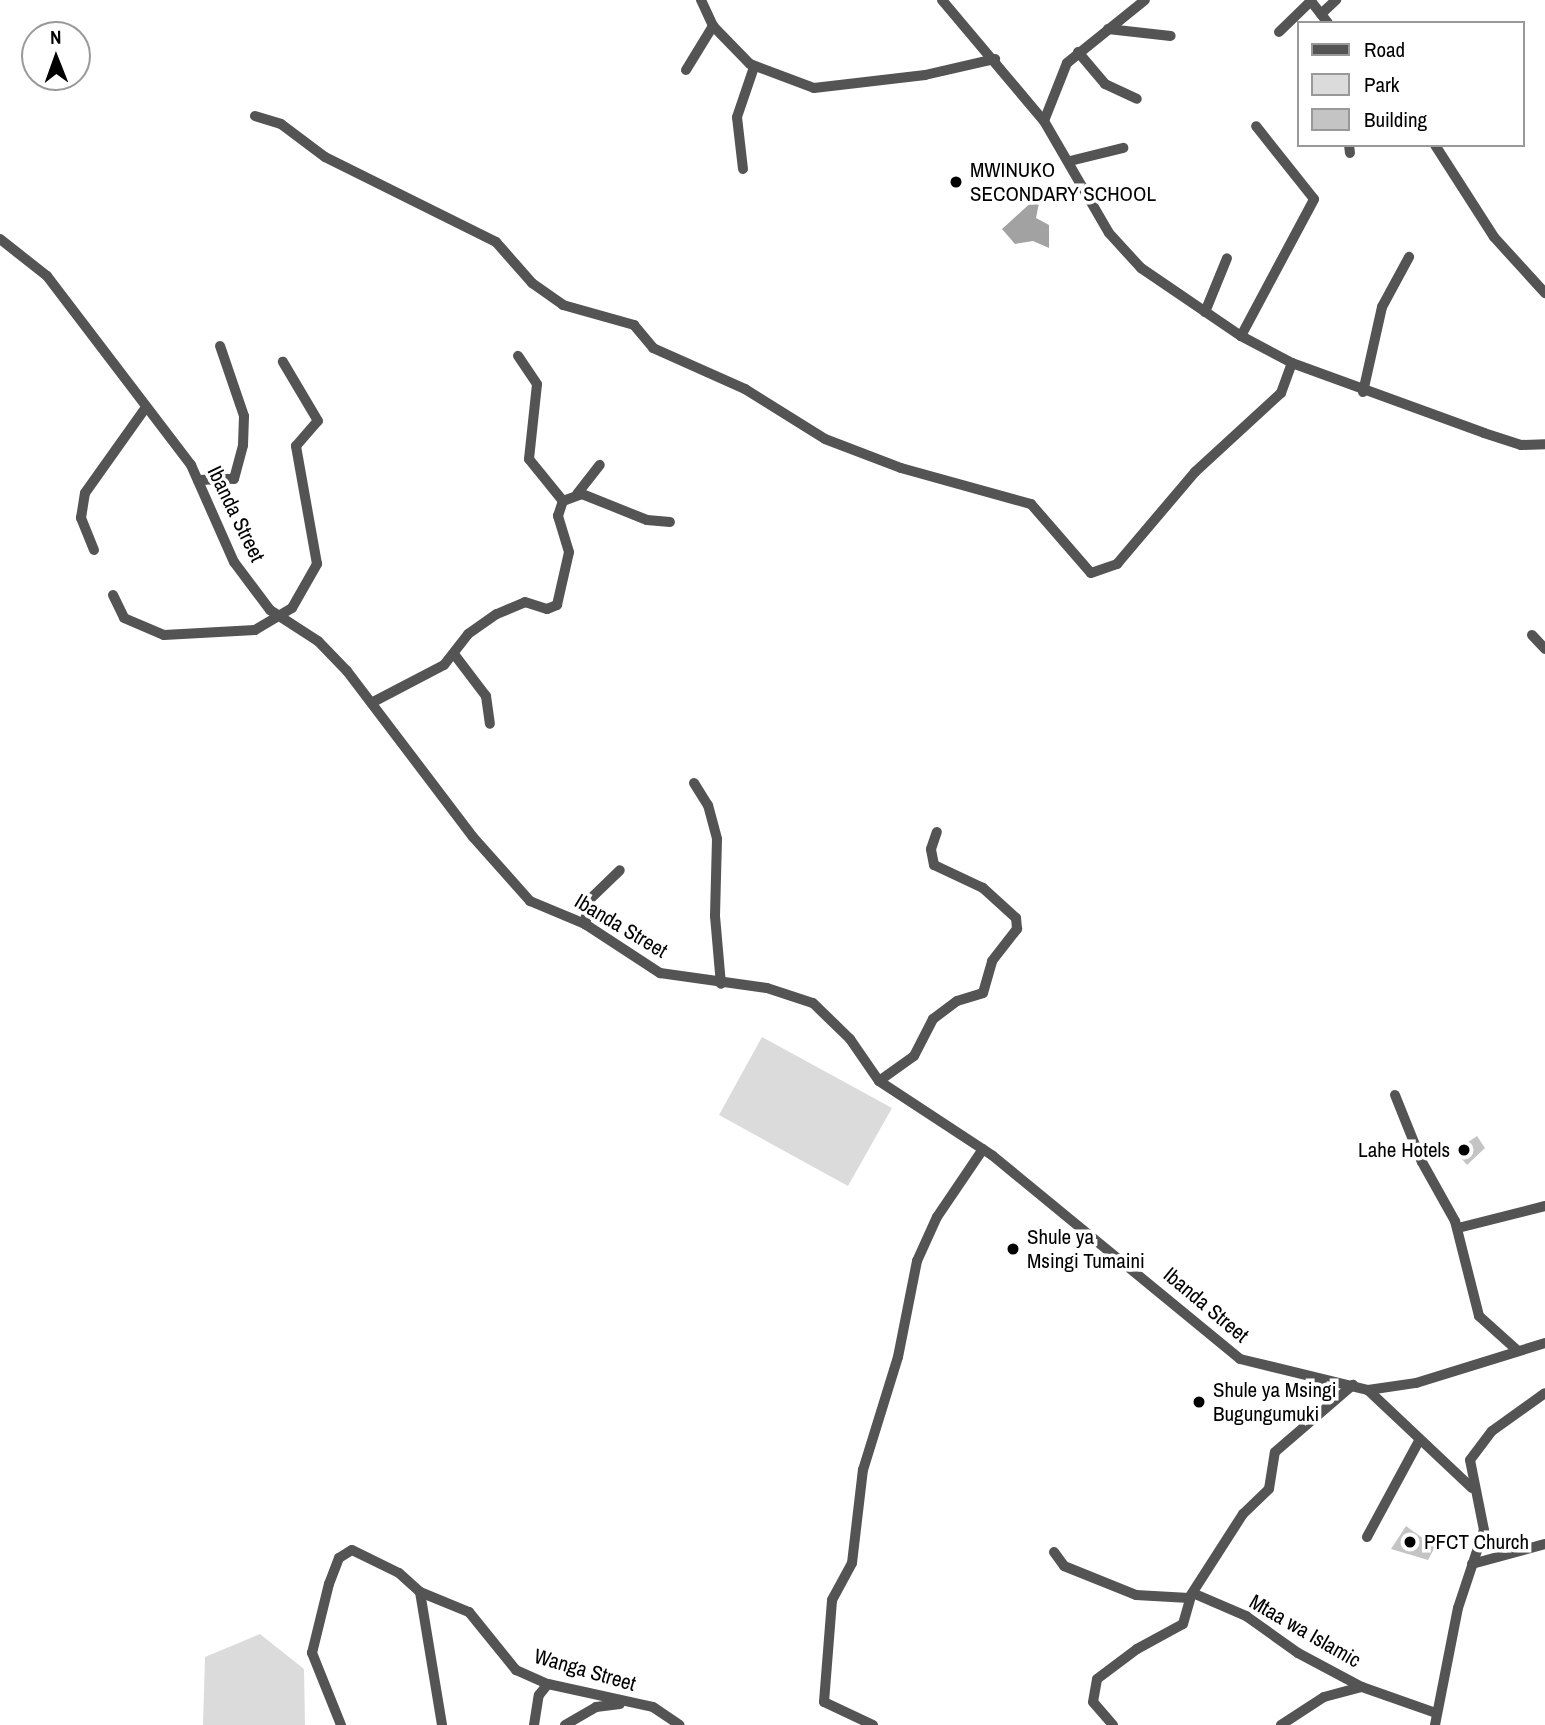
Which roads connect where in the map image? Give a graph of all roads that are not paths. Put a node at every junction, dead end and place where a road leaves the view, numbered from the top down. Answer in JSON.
{"nodes":[{"id":1,"x":701,"y":0,"type":"edge"},
{"id":2,"x":942,"y":0,"type":"edge"},
{"id":3,"x":1145,"y":0,"type":"edge"},
{"id":4,"x":1310,"y":0,"type":"edge"},
{"id":5,"x":1336,"y":0,"type":"edge"},
{"id":6,"x":1324,"y":18,"type":"edge"},
{"id":7,"x":713,"y":26,"type":"junction"},
{"id":8,"x":1108,"y":29,"type":"junction"},
{"id":9,"x":1279,"y":32,"type":"dead end"},
{"id":10,"x":1171,"y":36,"type":"dead end"},
{"id":11,"x":1078,"y":52,"type":"junction"},
{"id":12,"x":995,"y":59,"type":"junction"},
{"id":13,"x":754,"y":67,"type":"junction"},
{"id":14,"x":686,"y":70,"type":"dead end"},
{"id":15,"x":1137,"y":99,"type":"dead end"},
{"id":16,"x":255,"y":116,"type":"dead end"},
{"id":17,"x":1044,"y":121,"type":"junction"},
{"id":18,"x":1256,"y":126,"type":"dead end"},
{"id":19,"x":1436,"y":147,"type":"edge"},
{"id":20,"x":1123,"y":148,"type":"dead end"},
{"id":21,"x":1070,"y":162,"type":"junction"},
{"id":22,"x":743,"y":169,"type":"dead end"},
{"id":23,"x":0,"y":239,"type":"edge"},
{"id":24,"x":1409,"y":257,"type":"dead end"},
{"id":25,"x":1227,"y":258,"type":"dead end"},
{"id":26,"x":1545,"y":293,"type":"edge"},
{"id":27,"x":1205,"y":312,"type":"junction"},
{"id":28,"x":1241,"y":336,"type":"junction"},
{"id":29,"x":219,"y":346,"type":"dead end"},
{"id":30,"x":517,"y":356,"type":"dead end"},
{"id":31,"x":283,"y":362,"type":"dead end"},
{"id":32,"x":1292,"y":363,"type":"junction"},
{"id":33,"x":1363,"y":392,"type":"junction"},
{"id":34,"x":144,"y":410,"type":"junction"},
{"id":35,"x":1545,"y":444,"type":"edge"},
{"id":36,"x":600,"y":465,"type":"dead end"},
{"id":37,"x":198,"y":480,"type":"junction"},
{"id":38,"x":577,"y":494,"type":"junction"},
{"id":39,"x":563,"y":500,"type":"junction"},
{"id":40,"x":670,"y":522,"type":"dead end"},
{"id":41,"x":94,"y":550,"type":"dead end"},
{"id":42,"x":113,"y":595,"type":"dead end"},
{"id":43,"x":281,"y":618,"type":"junction"},
{"id":44,"x":1532,"y":635,"type":"dead end"},
{"id":45,"x":1545,"y":649,"type":"edge"},
{"id":46,"x":454,"y":654,"type":"junction"},
{"id":47,"x":463,"y":665,"type":"junction"},
{"id":48,"x":437,"y":668,"type":"junction"},
{"id":49,"x":375,"y":701,"type":"junction"},
{"id":50,"x":490,"y":723,"type":"dead end"},
{"id":51,"x":694,"y":783,"type":"dead end"},
{"id":52,"x":937,"y":832,"type":"dead end"},
{"id":53,"x":620,"y":870,"type":"dead end"},
{"id":54,"x":586,"y":925,"type":"junction"},
{"id":55,"x":721,"y":984,"type":"junction"},
{"id":56,"x":879,"y":1081,"type":"junction"},
{"id":57,"x":1395,"y":1095,"type":"dead end"},
{"id":58,"x":983,"y":1149,"type":"junction"},
{"id":59,"x":1545,"y":1206,"type":"edge"},
{"id":60,"x":1458,"y":1228,"type":"junction"},
{"id":61,"x":1545,"y":1343,"type":"edge"},
{"id":62,"x":1518,"y":1351,"type":"junction"},
{"id":63,"x":1353,"y":1385,"type":"junction"},
{"id":64,"x":1368,"y":1390,"type":"junction"},
{"id":65,"x":1545,"y":1393,"type":"edge"},
{"id":66,"x":1419,"y":1439,"type":"junction"},
{"id":67,"x":1472,"y":1489,"type":"junction"},
{"id":68,"x":1367,"y":1537,"type":"dead end"},
{"id":69,"x":1545,"y":1544,"type":"edge"},
{"id":70,"x":1054,"y":1552,"type":"dead end"},
{"id":71,"x":1472,"y":1564,"type":"junction"},
{"id":72,"x":420,"y":1592,"type":"junction"},
{"id":73,"x":1193,"y":1595,"type":"junction"},
{"id":74,"x":548,"y":1684,"type":"junction"},
{"id":75,"x":1362,"y":1687,"type":"junction"},
{"id":76,"x":628,"y":1703,"type":"junction"},
{"id":77,"x":1436,"y":1713,"type":"junction"},
{"id":78,"x":571,"y":1723,"type":"edge"},
{"id":79,"x":341,"y":1725,"type":"edge"},
{"id":80,"x":442,"y":1725,"type":"edge"},
{"id":81,"x":534,"y":1725,"type":"edge"},
{"id":82,"x":680,"y":1725,"type":"edge"},
{"id":83,"x":873,"y":1725,"type":"edge"},
{"id":84,"x":1113,"y":1725,"type":"edge"},
{"id":85,"x":1281,"y":1725,"type":"edge"},
{"id":86,"x":1435,"y":1725,"type":"edge"}],
"edges":[{"from":1,"to":7,"type":"street"},
{"from":2,"to":12,"type":"street"},
{"from":3,"to":8,"type":"street"},
{"from":4,"to":6,"type":"street"},
{"from":4,"to":9,"type":"street"},
{"from":5,"to":6,"type":"street"},
{"from":7,"to":13,"type":"street"},
{"from":7,"to":14,"type":"street"},
{"from":8,"to":10,"type":"street"},
{"from":8,"to":11,"type":"street"},
{"from":11,"to":15,"type":"street"},
{"from":11,"to":17,"type":"street"},
{"from":12,"to":13,"type":"street"},
{"from":12,"to":17,"type":"street"},
{"from":13,"to":22,"type":"street"},
{"from":16,"to":32,"type":"street"},
{"from":17,"to":21,"type":"street"},
{"from":18,"to":28,"type":"street"},
{"from":19,"to":26,"type":"street"},
{"from":20,"to":21,"type":"street"},
{"from":21,"to":27,"type":"street"},
{"from":23,"to":34,"type":"street","name":"Ibanda Street"},
{"from":24,"to":33,"type":"street"},
{"from":25,"to":27,"type":"street"},
{"from":27,"to":28,"type":"street"},
{"from":28,"to":32,"type":"street"},
{"from":29,"to":37,"type":"street"},
{"from":30,"to":39,"type":"street"},
{"from":31,"to":43,"type":"street"},
{"from":32,"to":33,"type":"street"},
{"from":33,"to":35,"type":"street"},
{"from":34,"to":37,"type":"street","name":"Ibanda Street"},
{"from":34,"to":41,"type":"street"},
{"from":36,"to":38,"type":"street"},
{"from":37,"to":43,"type":"street","name":"Ibanda Street"},
{"from":38,"to":39,"type":"street"},
{"from":38,"to":40,"type":"street"},
{"from":39,"to":46,"type":"street"},
{"from":42,"to":43,"type":"street"},
{"from":43,"to":49,"type":"street","name":"Ibanda Street"},
{"from":44,"to":45,"type":"street"},
{"from":46,"to":47,"type":"street"},
{"from":46,"to":48,"type":"street"},
{"from":47,"to":48,"type":"street"},
{"from":47,"to":50,"type":"street"},
{"from":48,"to":49,"type":"street"},
{"from":49,"to":54,"type":"street","name":"Ibanda Street"},
{"from":51,"to":55,"type":"street"},
{"from":52,"to":56,"type":"street"},
{"from":53,"to":54,"type":"street"},
{"from":54,"to":55,"type":"street","name":"Ibanda Street"},
{"from":55,"to":56,"type":"street","name":"Ibanda Street"},
{"from":56,"to":58,"type":"street","name":"Ibanda Street"},
{"from":57,"to":60,"type":"street"},
{"from":58,"to":63,"type":"street","name":"Ibanda Street"},
{"from":58,"to":83,"type":"street"},
{"from":59,"to":60,"type":"street"},
{"from":60,"to":62,"type":"street"},
{"from":61,"to":62,"type":"street"},
{"from":62,"to":64,"type":"street"},
{"from":63,"to":64,"type":"street","name":"Ibanda Street"},
{"from":63,"to":73,"type":"street"},
{"from":64,"to":66,"type":"street"},
{"from":65,"to":67,"type":"street"},
{"from":66,"to":67,"type":"street"},
{"from":66,"to":68,"type":"street"},
{"from":67,"to":71,"type":"street"},
{"from":69,"to":71,"type":"street"},
{"from":70,"to":73,"type":"street"},
{"from":71,"to":77,"type":"street"},
{"from":72,"to":74,"type":"street","name":"Wanga Street"},
{"from":72,"to":79,"type":"street","name":"Wanga Street"},
{"from":72,"to":80,"type":"street"},
{"from":73,"to":75,"type":"street","name":"Mtaa wa Islamic"},
{"from":73,"to":84,"type":"street"},
{"from":74,"to":76,"type":"street","name":"Wanga Street"},
{"from":74,"to":81,"type":"street"},
{"from":75,"to":77,"type":"street","name":"Mtaa wa Islamic"},
{"from":75,"to":85,"type":"street"},
{"from":76,"to":78,"type":"street"},
{"from":76,"to":82,"type":"street","name":"Wanga Street"},
{"from":77,"to":86,"type":"street"}]}
